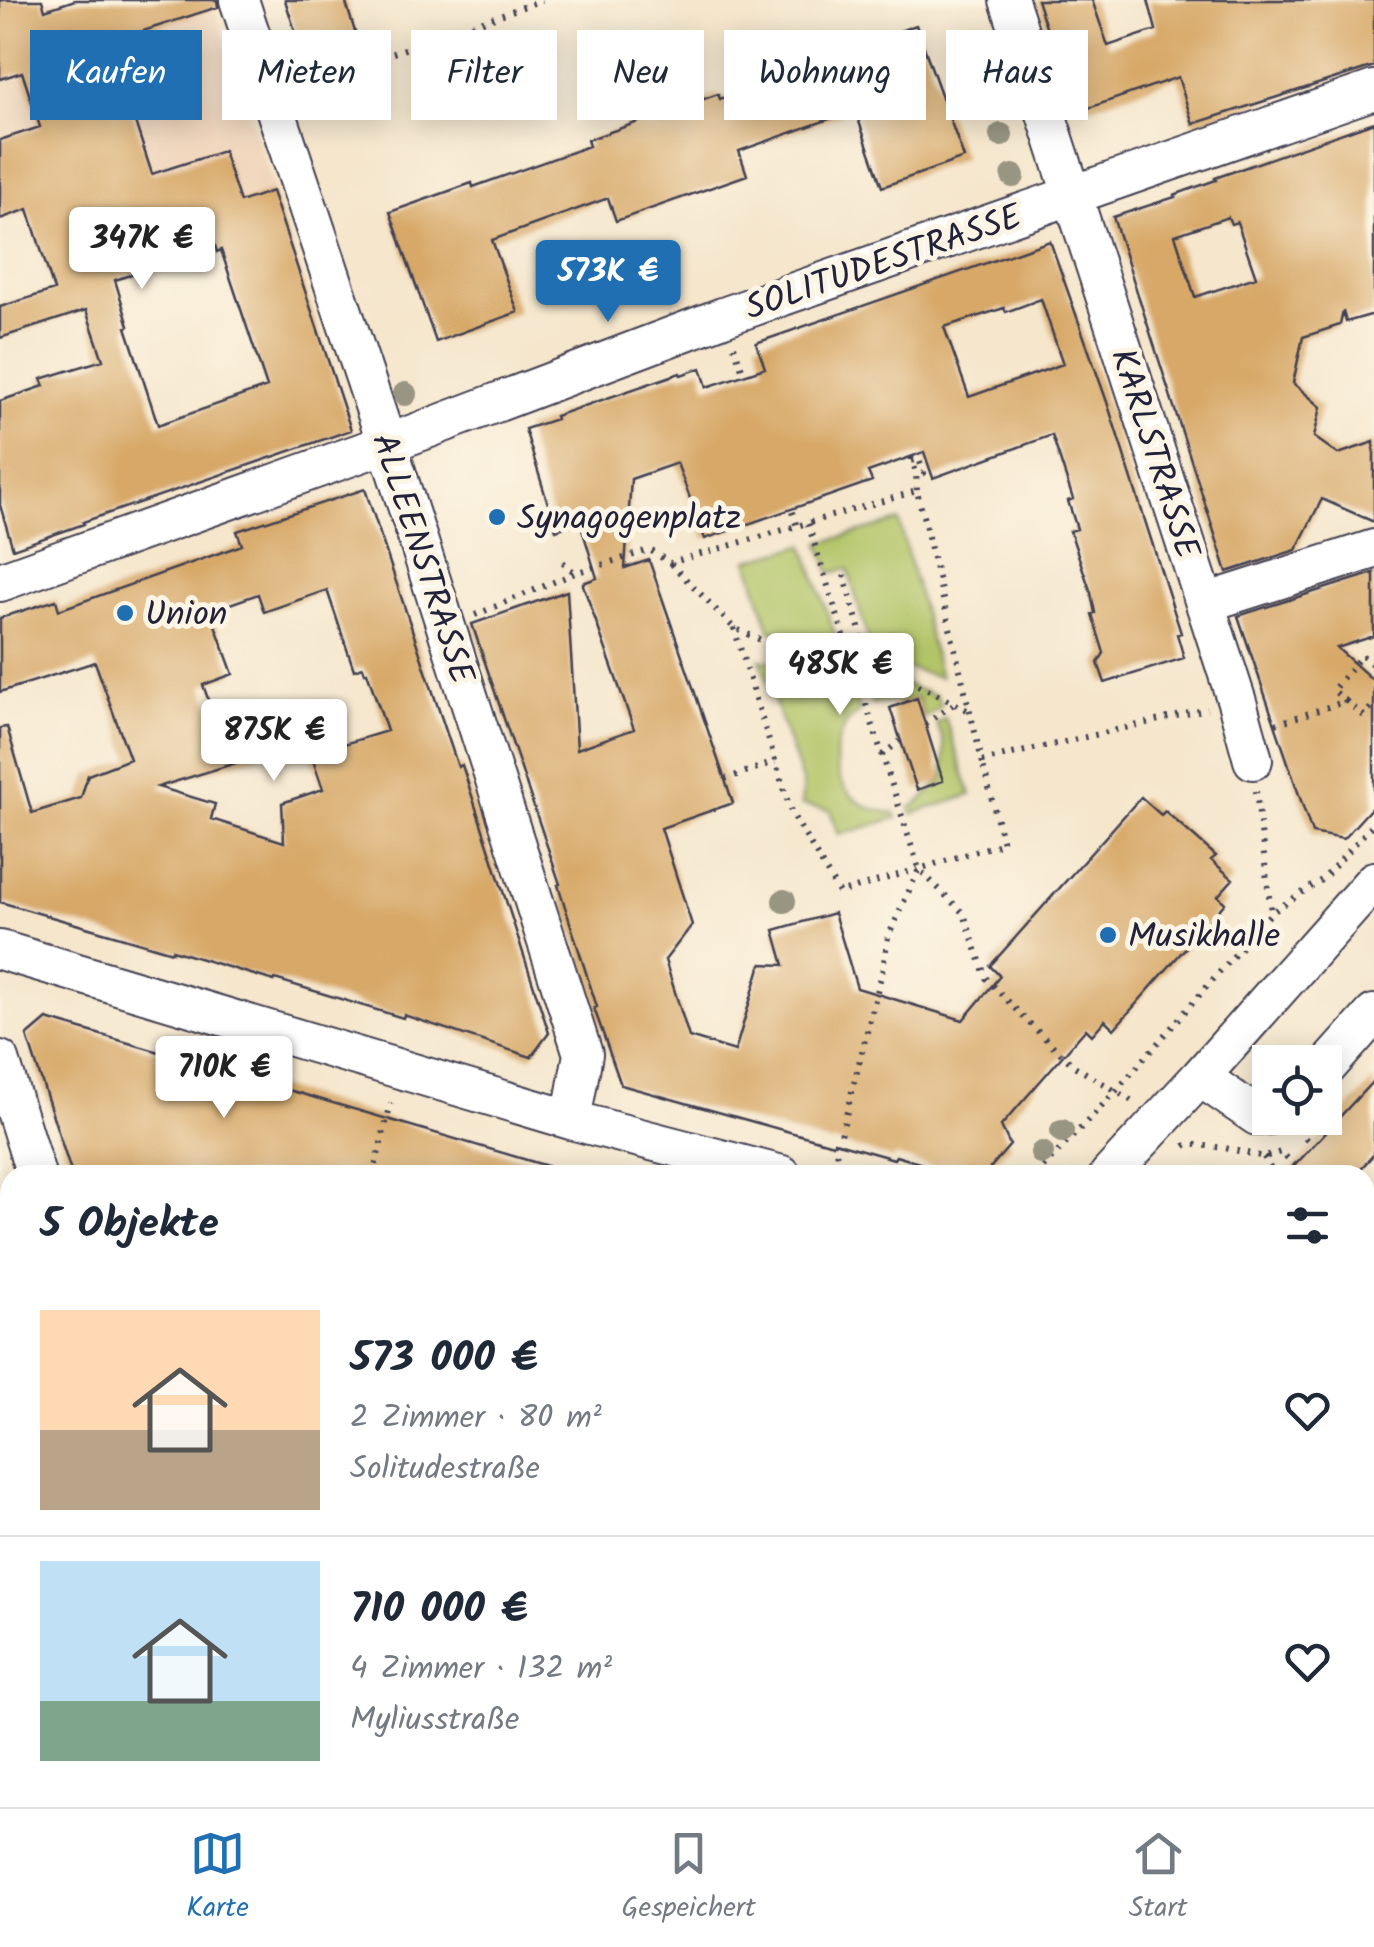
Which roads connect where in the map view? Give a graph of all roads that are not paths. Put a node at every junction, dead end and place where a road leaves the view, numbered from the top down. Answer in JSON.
{"nodes":[{"id":1,"x":239,"y":0,"type":"edge"},
{"id":2,"x":1009,"y":0,"type":"edge"},
{"id":3,"x":1374,"y":90,"type":"edge"},
{"id":4,"x":1073,"y":194,"type":"junction"},
{"id":5,"x":386,"y":443,"type":"junction"},
{"id":6,"x":1374,"y":549,"type":"edge"},
{"id":7,"x":0,"y":582,"type":"edge"},
{"id":8,"x":1205,"y":603,"type":"junction"},
{"id":9,"x":1245,"y":732,"type":"road end"},
{"id":10,"x":1374,"y":881,"type":"edge"},
{"id":11,"x":0,"y":950,"type":"edge"},
{"id":12,"x":1374,"y":1014,"type":"edge"},
{"id":13,"x":1342,"y":1050,"type":"edge"},
{"id":14,"x":0,"y":1060,"type":"edge"},
{"id":15,"x":1200,"y":1078,"type":"junction"},
{"id":16,"x":1252,"y":1113,"type":"edge"},
{"id":17,"x":572,"y":1120,"type":"junction"},
{"id":18,"x":33,"y":1165,"type":"edge"},
{"id":19,"x":744,"y":1165,"type":"edge"},
{"id":20,"x":1117,"y":1165,"type":"edge"}],
"edges":[{"from":1,"to":5,"type":"street","name":"ALLEENSTRASSE"},
{"from":2,"to":4,"type":"street","name":"KARLSTRASSE"},
{"from":3,"to":4,"type":"street","name":"SOLITUDESTRASSE"},
{"from":4,"to":5,"type":"street","name":"SOLITUDESTRASSE"},
{"from":4,"to":8,"type":"street","name":"KARLSTRASSE"},
{"from":5,"to":7,"type":"street","name":"SOLITUDESTRASSE"},
{"from":5,"to":17,"type":"street","name":"ALLEENSTRASSE"},
{"from":6,"to":8,"type":"street"},
{"from":8,"to":9,"type":"street","name":"KARLSTRASSE"},
{"from":10,"to":15,"type":"street"},
{"from":11,"to":17,"type":"street"},
{"from":12,"to":13,"type":"street"},
{"from":14,"to":18,"type":"street"},
{"from":15,"to":16,"type":"street"},
{"from":15,"to":20,"type":"street"},
{"from":17,"to":19,"type":"street"}]}
